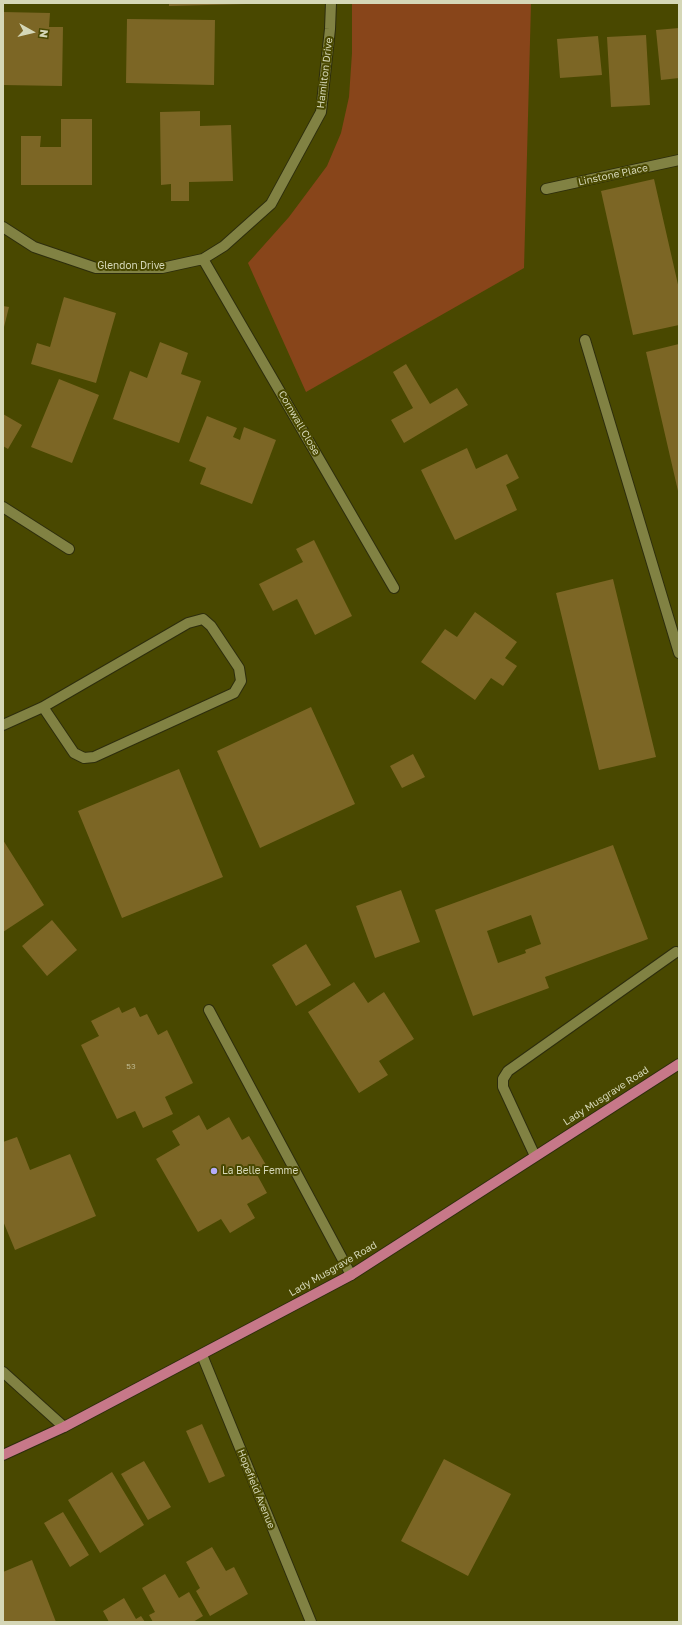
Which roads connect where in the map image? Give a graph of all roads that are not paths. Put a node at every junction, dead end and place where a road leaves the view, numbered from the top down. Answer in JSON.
{"nodes":[{"id":1,"x":331,"y":3,"type":"edge"},
{"id":2,"x":679,"y":160,"type":"edge"},
{"id":3,"x":546,"y":189,"type":"dead end"},
{"id":4,"x":271,"y":204,"type":"joint"},
{"id":5,"x":3,"y":226,"type":"edge"},
{"id":6,"x":204,"y":259,"type":"junction"},
{"id":7,"x":585,"y":340,"type":"dead end"},
{"id":8,"x":3,"y":507,"type":"edge"},
{"id":9,"x":69,"y":549,"type":"dead end"},
{"id":10,"x":394,"y":588,"type":"dead end"},
{"id":11,"x":679,"y":652,"type":"edge"},
{"id":12,"x":42,"y":707,"type":"junction"},
{"id":13,"x":3,"y":725,"type":"edge"},
{"id":14,"x":676,"y":952,"type":"dead end"},
{"id":15,"x":209,"y":1010,"type":"dead end"},
{"id":16,"x":679,"y":1064,"type":"edge"},
{"id":17,"x":535,"y":1156,"type":"junction"},
{"id":18,"x":351,"y":1275,"type":"junction"},
{"id":19,"x":202,"y":1355,"type":"junction"},
{"id":20,"x":3,"y":1372,"type":"edge"},
{"id":21,"x":64,"y":1427,"type":"junction"},
{"id":22,"x":3,"y":1455,"type":"edge"},
{"id":23,"x":310,"y":1622,"type":"edge"}],
"edges":[{"from":1,"to":4,"type":"street","name":"Hamilton Drive"},
{"from":2,"to":3,"type":"street","name":"Linstone Place"},
{"from":4,"to":6,"type":"street","name":"Glendon Drive"},
{"from":5,"to":6,"type":"street","name":"Glendon Drive"},
{"from":6,"to":10,"type":"street","name":"Cornwall Close"},
{"from":7,"to":11,"type":"street"},
{"from":8,"to":9,"type":"street"},
{"from":12,"to":12,"type":"street"},
{"from":12,"to":13,"type":"street"},
{"from":14,"to":17,"type":"street"},
{"from":15,"to":18,"type":"street"},
{"from":16,"to":17,"type":"main road","name":"Lady Musgrave Road"},
{"from":17,"to":18,"type":"main road","name":"Lady Musgrave Road"},
{"from":18,"to":19,"type":"main road","name":"Lady Musgrave Road"},
{"from":19,"to":21,"type":"main road","name":"Lady Musgrave Road"},
{"from":19,"to":23,"type":"street","name":"Hopefield Avenue"},
{"from":20,"to":21,"type":"street"},
{"from":21,"to":22,"type":"main road","name":"Lady Musgrave Road"}]}
